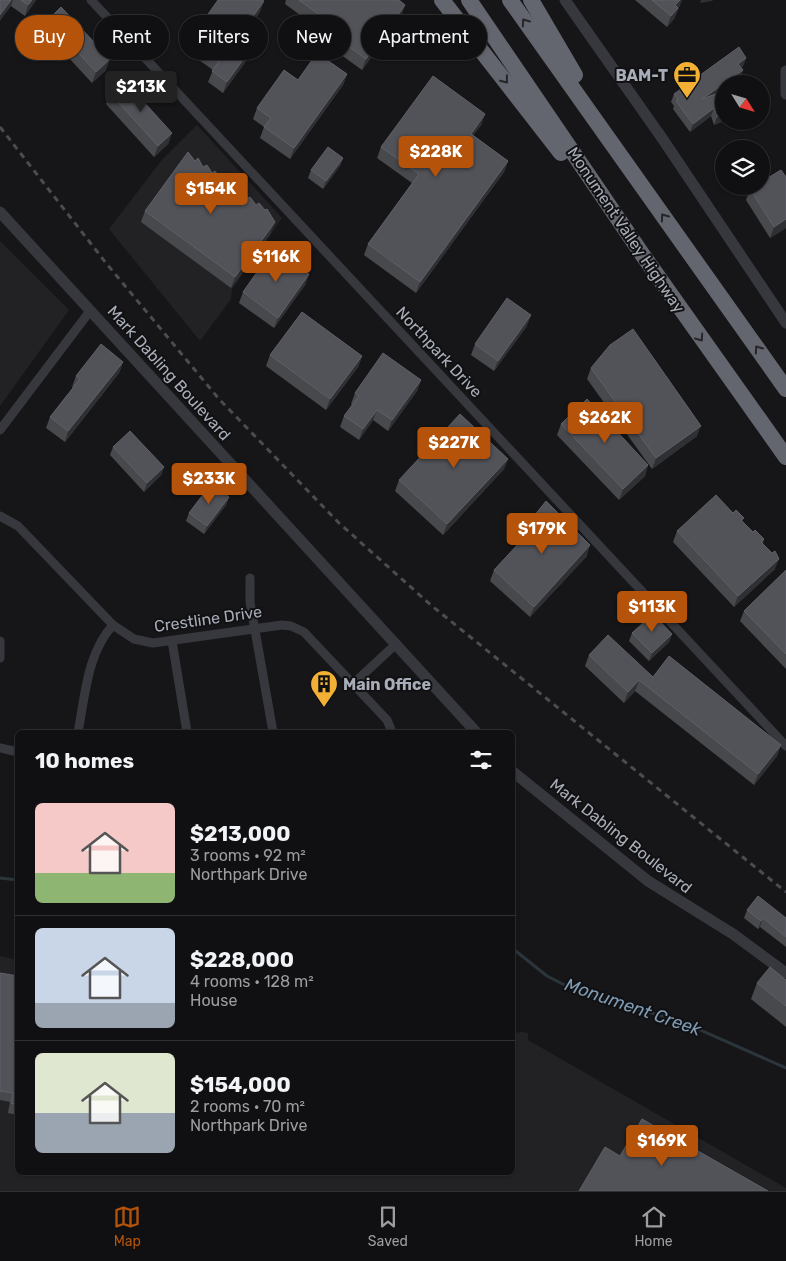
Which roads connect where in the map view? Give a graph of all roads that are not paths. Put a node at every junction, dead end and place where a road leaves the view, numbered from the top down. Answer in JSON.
{"nodes":[{"id":1,"x":91,"y":0,"type":"edge"},
{"id":2,"x":442,"y":0,"type":"edge"},
{"id":3,"x":469,"y":0,"type":"edge"},
{"id":4,"x":510,"y":0,"type":"edge"},
{"id":5,"x":531,"y":0,"type":"edge"},
{"id":6,"x":565,"y":0,"type":"edge"},
{"id":7,"x":786,"y":70,"type":"edge"},
{"id":8,"x":786,"y":94,"type":"edge"},
{"id":9,"x":624,"y":161,"type":"junction"},
{"id":10,"x":0,"y":212,"type":"edge"},
{"id":11,"x":642,"y":254,"type":"junction"},
{"id":12,"x":90,"y":311,"type":"junction"},
{"id":13,"x":784,"y":315,"type":"edge"},
{"id":14,"x":786,"y":389,"type":"edge"},
{"id":15,"x":0,"y":430,"type":"edge"},
{"id":16,"x":786,"y":457,"type":"edge"},
{"id":17,"x":0,"y":516,"type":"edge"},
{"id":18,"x":250,"y":578,"type":"dead end"},
{"id":19,"x":113,"y":625,"type":"junction"},
{"id":20,"x":255,"y":627,"type":"junction"},
{"id":21,"x":172,"y":641,"type":"junction"},
{"id":22,"x":3,"y":642,"type":"edge"},
{"id":23,"x":396,"y":644,"type":"junction"},
{"id":24,"x":0,"y":658,"type":"edge"},
{"id":25,"x":354,"y":683,"type":"junction"},
{"id":26,"x":78,"y":730,"type":"edge"},
{"id":27,"x":187,"y":730,"type":"edge"},
{"id":28,"x":273,"y":730,"type":"edge"},
{"id":29,"x":391,"y":730,"type":"edge"},
{"id":30,"x":474,"y":730,"type":"edge"},
{"id":31,"x":786,"y":746,"type":"edge"},
{"id":32,"x":0,"y":748,"type":"edge"},
{"id":33,"x":15,"y":751,"type":"edge"},
{"id":34,"x":515,"y":774,"type":"edge"},
{"id":35,"x":786,"y":973,"type":"edge"}],
"edges":[{"from":1,"to":31,"type":"street","name":"Northpark Drive"},
{"from":2,"to":11,"type":"highway","one_way":true},
{"from":3,"to":11,"type":"highway","name":"Monument Valley Highway"},
{"from":9,"to":4,"type":"highway","one_way":true},
{"from":5,"to":9,"type":"highway"},
{"from":6,"to":13,"type":"street"},
{"from":7,"to":8,"type":"street"},
{"from":14,"to":9,"type":"highway","one_way":true},
{"from":10,"to":12,"type":"street","name":"Mark Dabling Boulevard"},
{"from":11,"to":16,"type":"highway","name":"Monument Valley Highway","one_way":true},
{"from":12,"to":15,"type":"street"},
{"from":12,"to":23,"type":"street","name":"Mark Dabling Boulevard"},
{"from":17,"to":19,"type":"street","name":"Crestline Drive"},
{"from":18,"to":20,"type":"street"},
{"from":19,"to":21,"type":"street","name":"Crestline Drive"},
{"from":19,"to":26,"type":"street"},
{"from":20,"to":21,"type":"street","name":"Crestline Drive"},
{"from":20,"to":25,"type":"street","name":"Crestline Drive"},
{"from":20,"to":28,"type":"street"},
{"from":21,"to":27,"type":"street"},
{"from":22,"to":24,"type":"street"},
{"from":23,"to":25,"type":"street"},
{"from":23,"to":30,"type":"street","name":"Mark Dabling Boulevard"},
{"from":25,"to":29,"type":"street","name":"Crestline Drive"},
{"from":32,"to":33,"type":"street"},
{"from":34,"to":35,"type":"street","name":"Mark Dabling Boulevard"}]}
